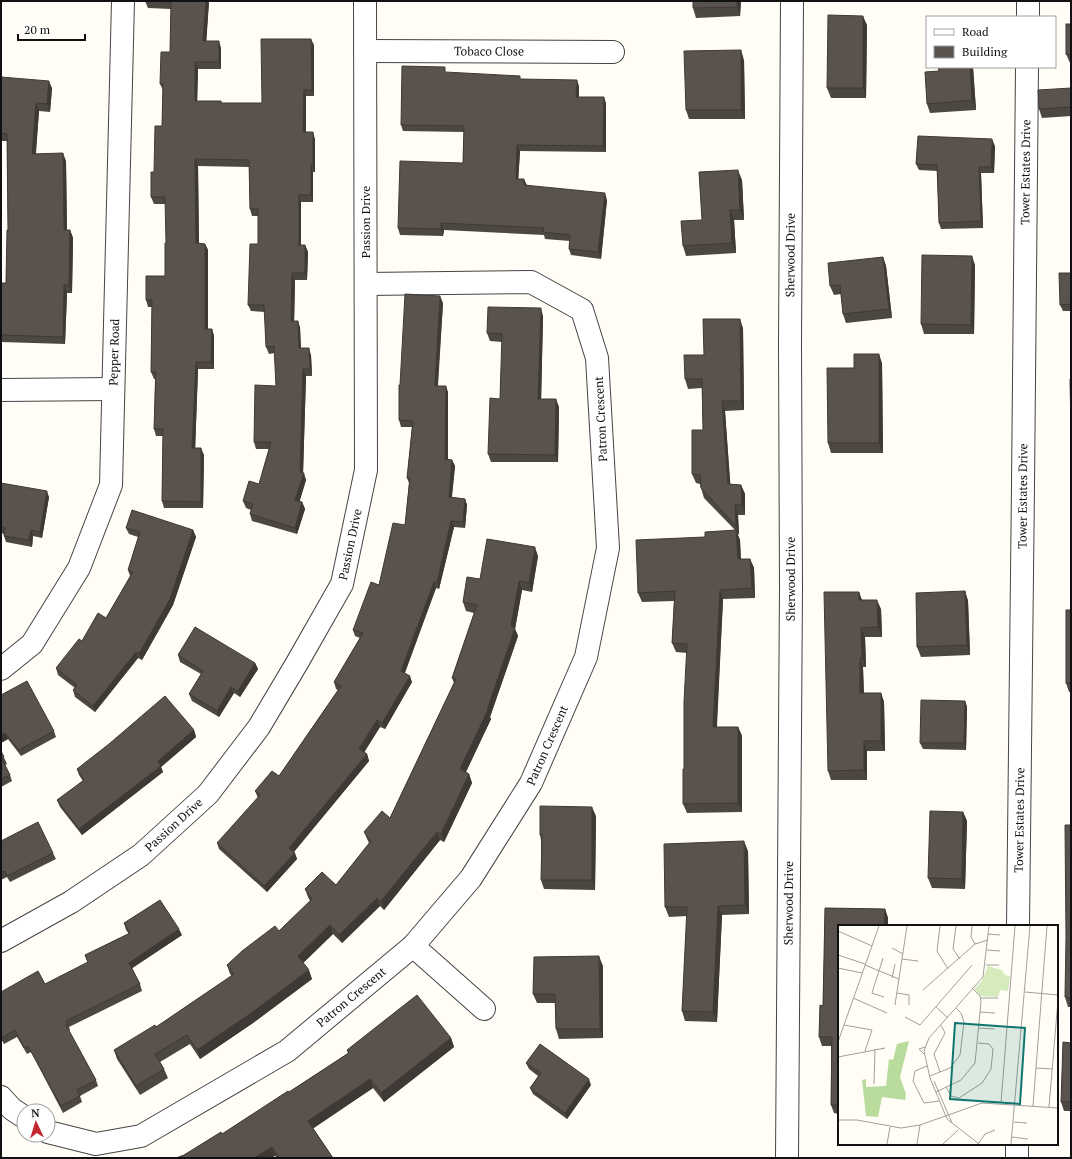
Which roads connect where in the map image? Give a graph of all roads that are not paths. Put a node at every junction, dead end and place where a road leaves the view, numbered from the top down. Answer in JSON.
{"nodes":[{"id":1,"x":124,"y":1,"type":"edge"},
{"id":2,"x":365,"y":1,"type":"edge"},
{"id":3,"x":792,"y":1,"type":"edge"},
{"id":4,"x":1028,"y":1,"type":"edge"},
{"id":5,"x":1028,"y":16,"type":"edge"},
{"id":6,"x":365,"y":51,"type":"junction"},
{"id":7,"x":613,"y":52,"type":"dead end"},
{"id":8,"x":1027,"y":68,"type":"edge"},
{"id":9,"x":366,"y":284,"type":"junction"},
{"id":10,"x":113,"y":389,"type":"junction"},
{"id":11,"x":1,"y":390,"type":"edge"},
{"id":12,"x":1,"y":669,"type":"edge"},
{"id":13,"x":1018,"y":925,"type":"edge"},
{"id":14,"x":1,"y":941,"type":"edge"},
{"id":15,"x":413,"y":946,"type":"junction"},
{"id":16,"x":484,"y":1009,"type":"dead end"},
{"id":17,"x":1,"y":1097,"type":"edge"},
{"id":18,"x":16,"y":1111,"type":"edge"},
{"id":19,"x":56,"y":1134,"type":"edge"},
{"id":20,"x":1017,"y":1145,"type":"edge"},
{"id":21,"x":787,"y":1158,"type":"edge"},
{"id":22,"x":1017,"y":1158,"type":"edge"}],
"edges":[{"from":1,"to":10,"type":"street","name":"Pepper Road"},
{"from":2,"to":6,"type":"street","name":"Passion Drive"},
{"from":3,"to":21,"type":"street","name":"Sherwood Drive"},
{"from":4,"to":5,"type":"street"},
{"from":6,"to":7,"type":"street","name":"Tobaco Close"},
{"from":6,"to":9,"type":"street","name":"Passion Drive"},
{"from":8,"to":13,"type":"street","name":"Tower Estates Drive"},
{"from":9,"to":14,"type":"street","name":"Passion Drive"},
{"from":9,"to":15,"type":"street","name":"Patron Crescent"},
{"from":10,"to":11,"type":"street"},
{"from":10,"to":12,"type":"street","name":"Pepper Road"},
{"from":15,"to":16,"type":"street"},
{"from":15,"to":19,"type":"street","name":"Patron Crescent"},
{"from":17,"to":18,"type":"street"},
{"from":20,"to":22,"type":"street"}]}
